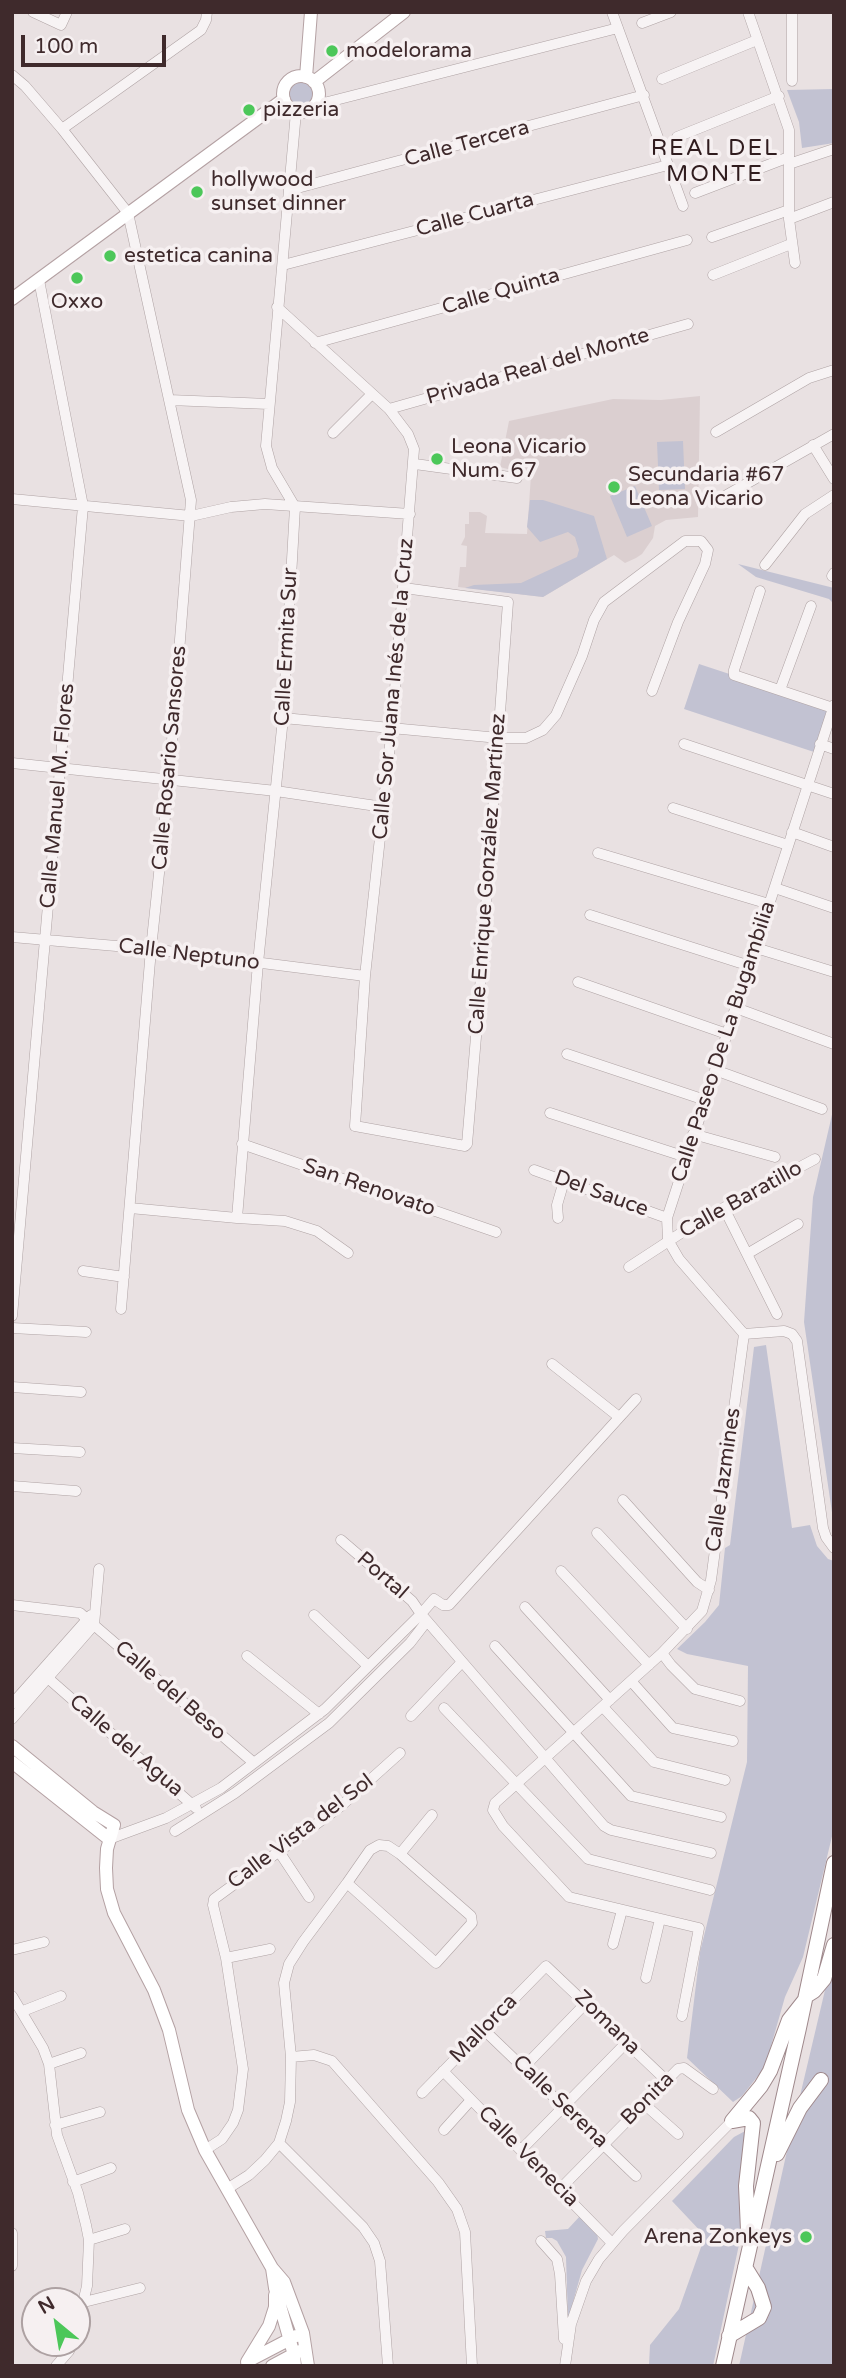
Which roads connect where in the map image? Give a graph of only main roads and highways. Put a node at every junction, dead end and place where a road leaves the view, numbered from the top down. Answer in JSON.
{"nodes":[{"id":1,"x":311,"y":12,"type":"edge"},
{"id":2,"x":404,"y":12,"type":"edge"},
{"id":3,"x":310,"y":79,"type":"junction"},
{"id":4,"x":284,"y":99,"type":"junction"},
{"id":5,"x":12,"y":299,"type":"edge"},
{"id":6,"x":12,"y":1746,"type":"edge"},
{"id":7,"x":12,"y":1762,"type":"edge"},
{"id":8,"x":110,"y":1839,"type":"junction"},
{"id":9,"x":834,"y":1863,"type":"edge"},
{"id":10,"x":834,"y":1945,"type":"edge"},
{"id":11,"x":805,"y":1998,"type":"junction"},
{"id":12,"x":821,"y":2080,"type":"dead end"},
{"id":13,"x":764,"y":2184,"type":"junction"},
{"id":14,"x":748,"y":2252,"type":"junction"},
{"id":15,"x":745,"y":2267,"type":"junction"},
{"id":16,"x":272,"y":2268,"type":"junction"},
{"id":17,"x":275,"y":2288,"type":"junction"},
{"id":18,"x":303,"y":2333,"type":"junction"},
{"id":19,"x":729,"y":2336,"type":"junction"},
{"id":20,"x":290,"y":2340,"type":"junction"},
{"id":21,"x":298,"y":2356,"type":"edge"},
{"id":22,"x":243,"y":2364,"type":"edge"},
{"id":23,"x":272,"y":2366,"type":"edge"},
{"id":24,"x":308,"y":2366,"type":"edge"},
{"id":25,"x":723,"y":2366,"type":"edge"}],
"edges":[{"from":1,"to":3,"type":"main road"},
{"from":2,"to":3,"type":"main road"},
{"from":3,"to":4,"type":"main road"},
{"from":3,"to":4,"type":"main road"},
{"from":4,"to":5,"type":"main road"},
{"from":6,"to":8,"type":"main road"},
{"from":7,"to":8,"type":"main road"},
{"from":8,"to":16,"type":"main road"},
{"from":9,"to":11,"type":"highway"},
{"from":10,"to":11,"type":"highway"},
{"from":11,"to":13,"type":"highway"},
{"from":11,"to":14,"type":"highway"},
{"from":12,"to":13,"type":"highway"},
{"from":13,"to":14,"type":"highway"},
{"from":14,"to":15,"type":"highway"},
{"from":15,"to":19,"type":"highway"},
{"from":15,"to":19,"type":"highway"},
{"from":16,"to":17,"type":"main road"},
{"from":16,"to":18,"type":"main road"},
{"from":17,"to":20,"type":"main road"},
{"from":17,"to":22,"type":"main road"},
{"from":18,"to":20,"type":"main road"},
{"from":18,"to":21,"type":"main road"},
{"from":19,"to":25,"type":"highway"},
{"from":20,"to":21,"type":"main road"},
{"from":20,"to":22,"type":"main road"},
{"from":21,"to":23,"type":"main road"},
{"from":21,"to":24,"type":"main road"}]}
